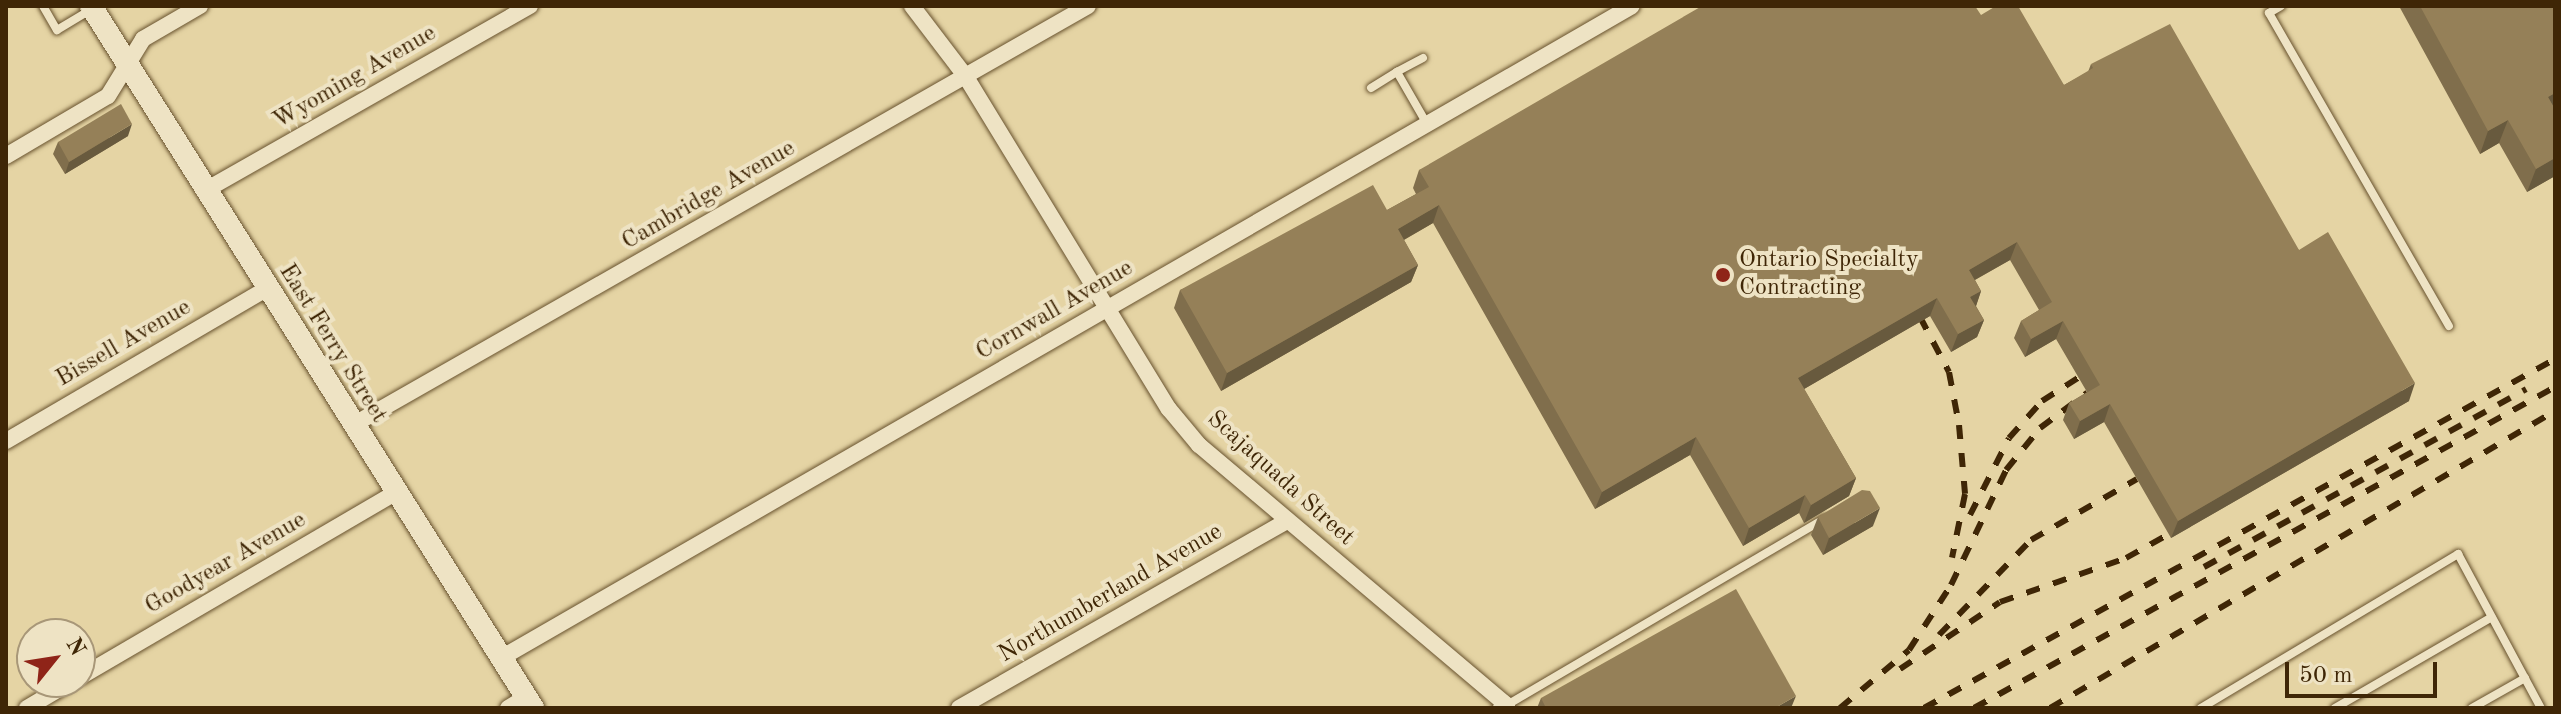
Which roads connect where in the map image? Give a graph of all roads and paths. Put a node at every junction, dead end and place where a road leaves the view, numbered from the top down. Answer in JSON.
{"nodes":[{"id":1,"x":43,"y":6,"type":"edge"},
{"id":2,"x":200,"y":6,"type":"edge"},
{"id":3,"x":530,"y":6,"type":"edge"},
{"id":4,"x":912,"y":6,"type":"edge"},
{"id":5,"x":1088,"y":6,"type":"edge"},
{"id":6,"x":1632,"y":6,"type":"edge"},
{"id":7,"x":2281,"y":6,"type":"edge"},
{"id":8,"x":92,"y":7,"type":"edge"},
{"id":9,"x":2267,"y":9,"type":"edge"},
{"id":10,"x":1423,"y":58,"type":"dead end"},
{"id":11,"x":125,"y":66,"type":"junction"},
{"id":12,"x":1397,"y":72,"type":"junction"},
{"id":13,"x":966,"y":77,"type":"junction"},
{"id":14,"x":1371,"y":88,"type":"dead end"},
{"id":15,"x":1427,"y":124,"type":"junction"},
{"id":16,"x":6,"y":156,"type":"edge"},
{"id":17,"x":204,"y":191,"type":"junction"},
{"id":18,"x":266,"y":289,"type":"junction"},
{"id":19,"x":1109,"y":308,"type":"junction"},
{"id":20,"x":2449,"y":326,"type":"dead end"},
{"id":21,"x":353,"y":425,"type":"junction"},
{"id":22,"x":6,"y":441,"type":"edge"},
{"id":23,"x":396,"y":492,"type":"junction"},
{"id":24,"x":1831,"y":515,"type":"edge"},
{"id":25,"x":1287,"y":521,"type":"junction"},
{"id":26,"x":2492,"y":617,"type":"junction"},
{"id":27,"x":501,"y":658,"type":"junction"},
{"id":28,"x":96,"y":668,"type":"edge"},
{"id":29,"x":2525,"y":678,"type":"junction"},
{"id":30,"x":522,"y":704,"type":"edge"},
{"id":31,"x":1504,"y":706,"type":"edge"},
{"id":32,"x":959,"y":708,"type":"edge"},
{"id":33,"x":2201,"y":708,"type":"edge"},
{"id":34,"x":2335,"y":708,"type":"edge"},
{"id":35,"x":2472,"y":708,"type":"edge"},
{"id":36,"x":2541,"y":708,"type":"edge"}],
"edges":[{"from":1,"to":8,"type":"lane"},
{"from":2,"to":11,"type":"street"},
{"from":3,"to":17,"type":"street","name":"Wyoming Avenue"},
{"from":4,"to":13,"type":"street","name":"Scajaquada Street"},
{"from":5,"to":13,"type":"street","name":"Cambridge Avenue"},
{"from":6,"to":15,"type":"street","name":"Cornwall Avenue"},
{"from":7,"to":9,"type":"lane"},
{"from":8,"to":11,"type":"street","name":"East Ferry Street"},
{"from":9,"to":20,"type":"lane"},
{"from":10,"to":12,"type":"lane"},
{"from":11,"to":16,"type":"street"},
{"from":11,"to":17,"type":"street","name":"East Ferry Street"},
{"from":12,"to":14,"type":"lane"},
{"from":12,"to":15,"type":"lane"},
{"from":13,"to":19,"type":"street","name":"Scajaquada Street"},
{"from":13,"to":21,"type":"street","name":"Cambridge Avenue"},
{"from":15,"to":19,"type":"street","name":"Cornwall Avenue"},
{"from":17,"to":18,"type":"street","name":"East Ferry Street"},
{"from":18,"to":21,"type":"street","name":"East Ferry Street"},
{"from":18,"to":22,"type":"street","name":"Bissell Avenue"},
{"from":19,"to":25,"type":"street","name":"Scajaquada Street"},
{"from":19,"to":27,"type":"street","name":"Cornwall Avenue"},
{"from":21,"to":23,"type":"street","name":"East Ferry Street"},
{"from":23,"to":27,"type":"street","name":"East Ferry Street"},
{"from":23,"to":28,"type":"street","name":"Goodyear Avenue"},
{"from":24,"to":31,"type":"lane"},
{"from":25,"to":31,"type":"street","name":"Scajaquada Street"},
{"from":25,"to":32,"type":"street","name":"Northumberland Avenue"},
{"from":26,"to":29,"type":"lane"},
{"from":26,"to":33,"type":"lane"},
{"from":26,"to":34,"type":"lane"},
{"from":27,"to":30,"type":"street","name":"East Ferry Street"},
{"from":29,"to":35,"type":"lane"},
{"from":29,"to":36,"type":"lane"}]}
